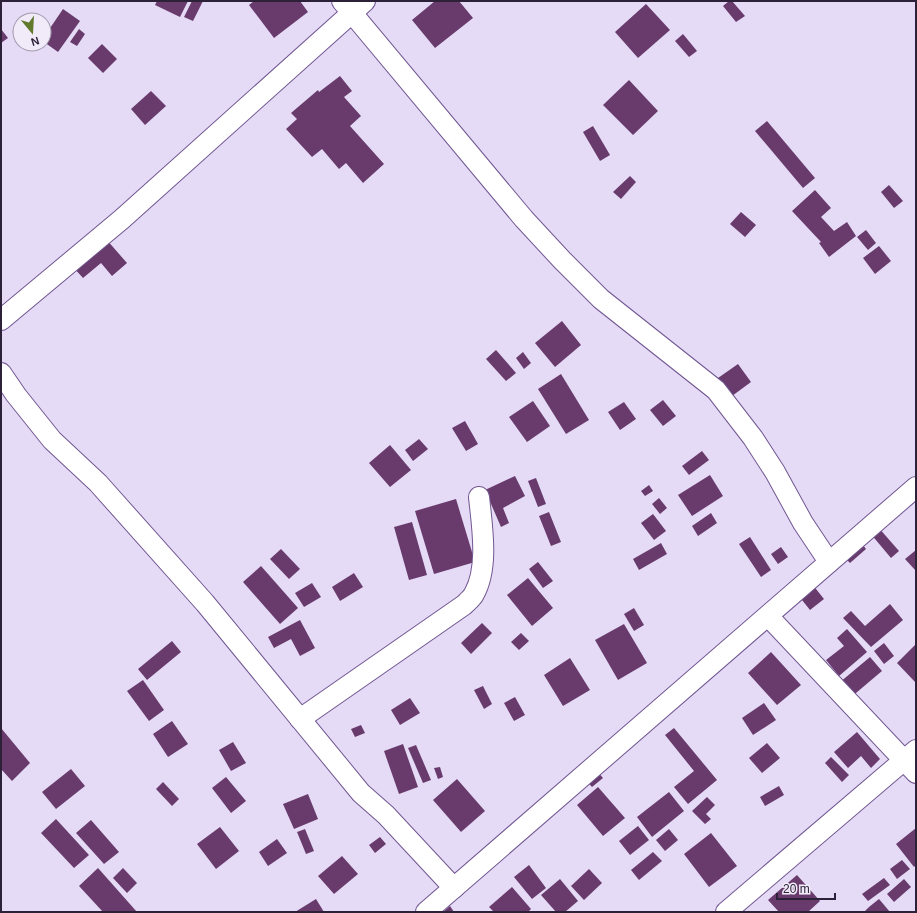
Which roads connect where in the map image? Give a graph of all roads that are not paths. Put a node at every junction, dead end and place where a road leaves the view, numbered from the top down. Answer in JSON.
{"nodes":[{"id":1,"x":353,"y":5,"type":"edge"},
{"id":2,"x":1,"y":320,"type":"edge"},
{"id":3,"x":1,"y":373,"type":"edge"},
{"id":4,"x":916,"y":487,"type":"edge"},
{"id":5,"x":479,"y":497,"type":"dead end"},
{"id":6,"x":829,"y":562,"type":"junction"},
{"id":7,"x":768,"y":616,"type":"junction"},
{"id":8,"x":300,"y":719,"type":"junction"},
{"id":9,"x":912,"y":761,"type":"edge"},
{"id":10,"x":454,"y":888,"type":"junction"},
{"id":11,"x":426,"y":912,"type":"edge"},
{"id":12,"x":726,"y":912,"type":"edge"}],
"edges":[{"from":1,"to":2,"type":"street"},
{"from":1,"to":6,"type":"street"},
{"from":3,"to":8,"type":"street"},
{"from":4,"to":6,"type":"street"},
{"from":5,"to":8,"type":"street"},
{"from":6,"to":7,"type":"street"},
{"from":7,"to":9,"type":"street"},
{"from":7,"to":10,"type":"street"},
{"from":8,"to":10,"type":"street"},
{"from":9,"to":12,"type":"street"},
{"from":10,"to":11,"type":"street"}]}
